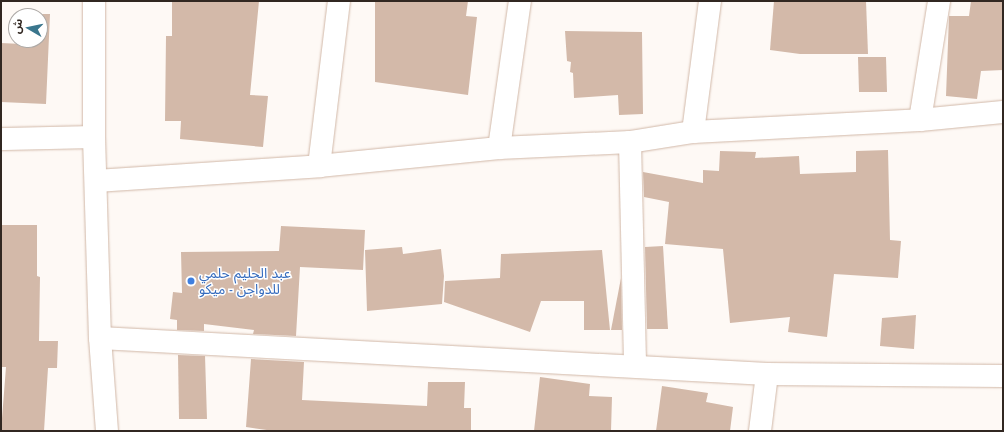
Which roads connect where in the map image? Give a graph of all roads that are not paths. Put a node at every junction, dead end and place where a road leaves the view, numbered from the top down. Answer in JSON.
{"nodes":[{"id":1,"x":94,"y":1,"type":"edge"},
{"id":2,"x":339,"y":1,"type":"edge"},
{"id":3,"x":520,"y":1,"type":"edge"},
{"id":4,"x":710,"y":1,"type":"edge"},
{"id":5,"x":940,"y":1,"type":"edge"},
{"id":6,"x":1003,"y":112,"type":"edge"},
{"id":7,"x":920,"y":120,"type":"junction"},
{"id":8,"x":693,"y":132,"type":"junction"},
{"id":9,"x":94,"y":137,"type":"junction"},
{"id":10,"x":1,"y":139,"type":"edge"},
{"id":11,"x":630,"y":142,"type":"junction"},
{"id":12,"x":499,"y":148,"type":"junction"},
{"id":13,"x":319,"y":166,"type":"junction"},
{"id":14,"x":96,"y":181,"type":"junction"},
{"id":15,"x":100,"y":338,"type":"junction"},
{"id":16,"x":635,"y":366,"type":"junction"},
{"id":17,"x":768,"y":374,"type":"junction"},
{"id":18,"x":1003,"y":376,"type":"edge"},
{"id":19,"x":107,"y":431,"type":"edge"},
{"id":20,"x":760,"y":431,"type":"edge"}],
"edges":[{"from":1,"to":9,"type":"street"},
{"from":2,"to":13,"type":"street"},
{"from":3,"to":12,"type":"street"},
{"from":4,"to":8,"type":"street"},
{"from":5,"to":7,"type":"street"},
{"from":6,"to":7,"type":"street"},
{"from":7,"to":8,"type":"street"},
{"from":8,"to":11,"type":"street"},
{"from":9,"to":10,"type":"street"},
{"from":9,"to":14,"type":"street"},
{"from":11,"to":12,"type":"street"},
{"from":11,"to":16,"type":"street"},
{"from":12,"to":13,"type":"street"},
{"from":13,"to":14,"type":"street"},
{"from":14,"to":15,"type":"street"},
{"from":15,"to":16,"type":"street"},
{"from":15,"to":19,"type":"street"},
{"from":16,"to":17,"type":"street"},
{"from":17,"to":18,"type":"street"},
{"from":17,"to":20,"type":"street"}]}
